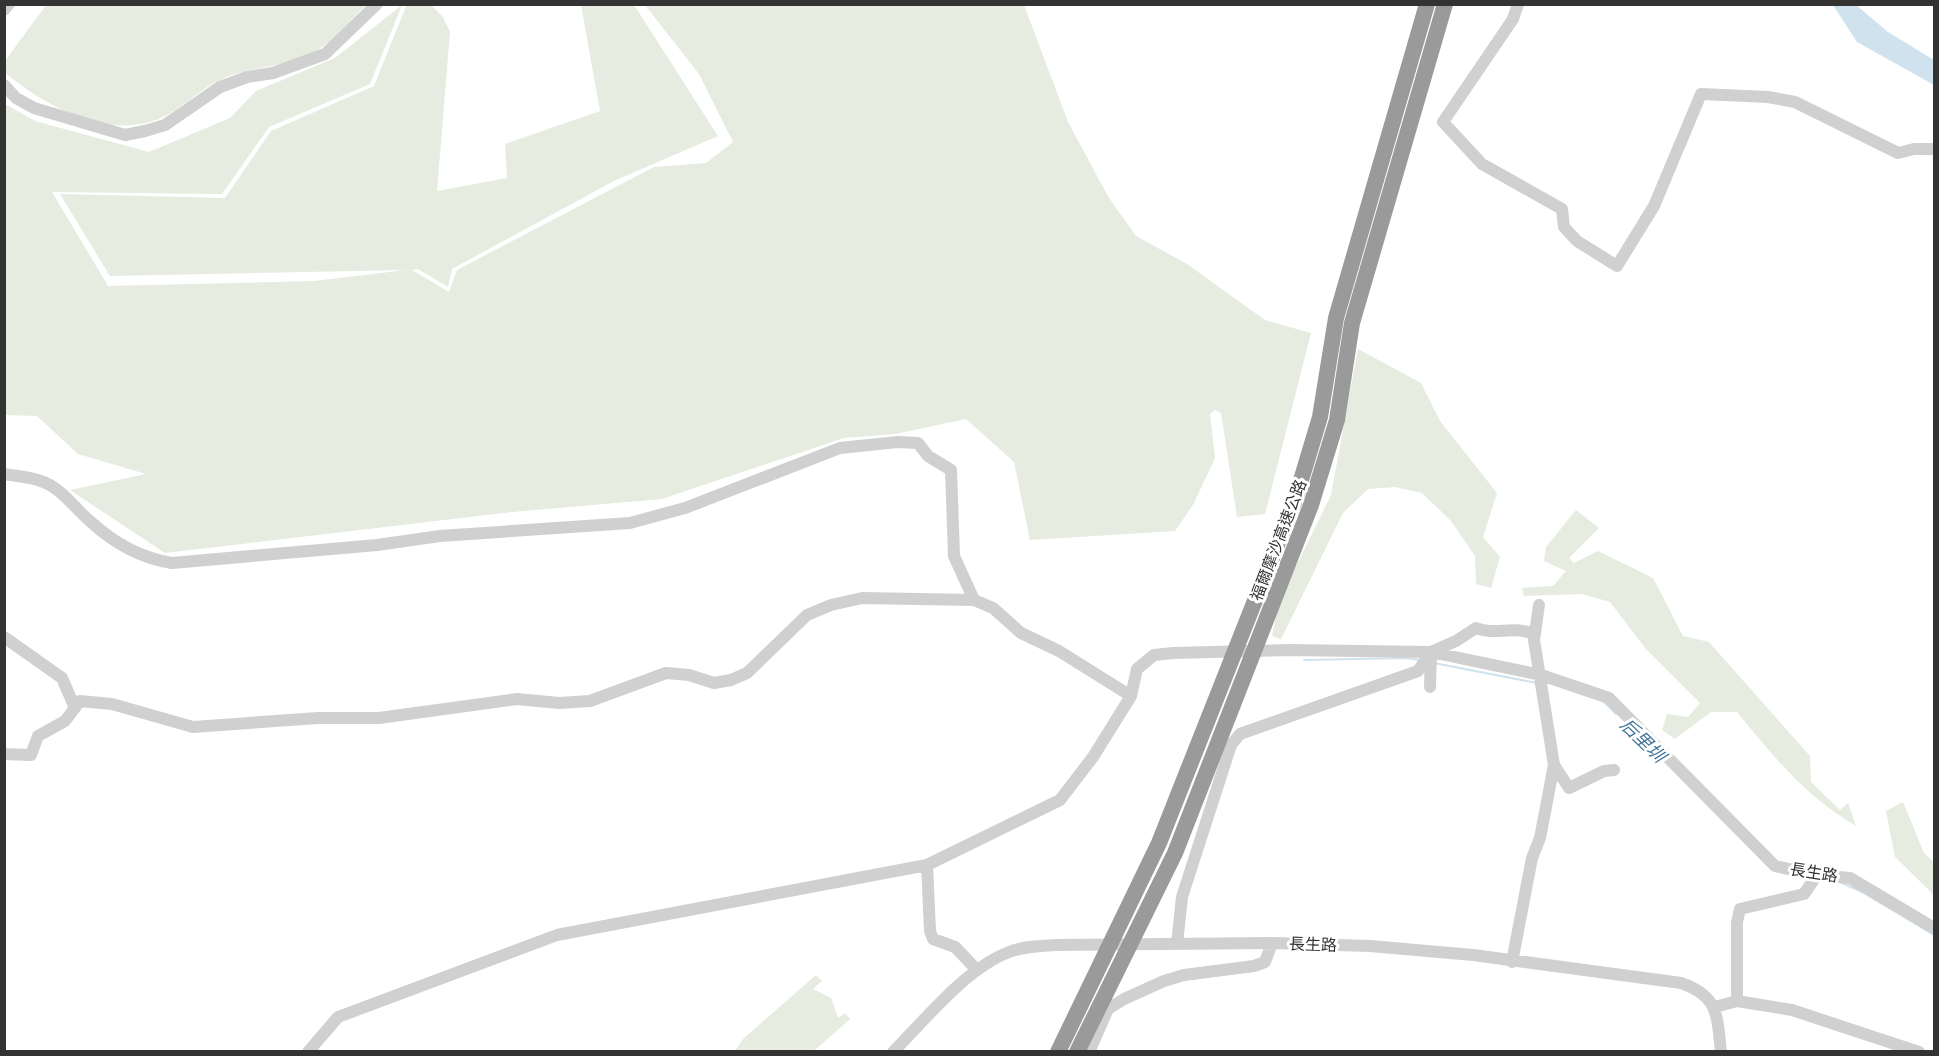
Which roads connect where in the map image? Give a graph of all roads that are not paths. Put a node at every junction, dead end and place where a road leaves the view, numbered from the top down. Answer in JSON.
{"nodes":[{"id":1,"x":9,"y":4,"type":"edge"},
{"id":2,"x":377,"y":4,"type":"edge"},
{"id":3,"x":1427,"y":4,"type":"edge"},
{"id":4,"x":1445,"y":4,"type":"edge"},
{"id":5,"x":1518,"y":4,"type":"edge"},
{"id":6,"x":4,"y":10,"type":"edge"},
{"id":7,"x":4,"y":86,"type":"edge"},
{"id":8,"x":1935,"y":149,"type":"edge"},
{"id":9,"x":4,"y":474,"type":"edge"},
{"id":10,"x":974,"y":600,"type":"junction"},
{"id":11,"x":1539,"y":605,"type":"dead end"},
{"id":12,"x":1534,"y":634,"type":"junction"},
{"id":13,"x":4,"y":637,"type":"edge"},
{"id":14,"x":1431,"y":652,"type":"junction"},
{"id":15,"x":1541,"y":675,"type":"junction"},
{"id":16,"x":1430,"y":687,"type":"dead end"},
{"id":17,"x":1131,"y":696,"type":"junction"},
{"id":18,"x":75,"y":708,"type":"junction"},
{"id":19,"x":4,"y":754,"type":"edge"},
{"id":20,"x":1554,"y":765,"type":"junction"},
{"id":21,"x":1614,"y":770,"type":"dead end"},
{"id":22,"x":927,"y":865,"type":"junction"},
{"id":23,"x":1817,"y":875,"type":"junction"},
{"id":24,"x":1935,"y":928,"type":"edge"},
{"id":25,"x":1272,"y":943,"type":"junction"},
{"id":26,"x":1177,"y":944,"type":"junction"},
{"id":27,"x":1512,"y":962,"type":"junction"},
{"id":28,"x":976,"y":970,"type":"junction"},
{"id":29,"x":1737,"y":1001,"type":"junction"},
{"id":30,"x":1715,"y":1007,"type":"junction"},
{"id":31,"x":308,"y":1052,"type":"edge"},
{"id":32,"x":893,"y":1052,"type":"edge"},
{"id":33,"x":1058,"y":1052,"type":"edge"},
{"id":34,"x":1077,"y":1052,"type":"edge"},
{"id":35,"x":1089,"y":1052,"type":"edge"},
{"id":36,"x":1721,"y":1052,"type":"edge"},
{"id":37,"x":1919,"y":1052,"type":"edge"}],
"edges":[{"from":1,"to":6,"type":"street"},
{"from":2,"to":7,"type":"street"},
{"from":3,"to":33,"type":"highway","name":"福爾摩沙高速公路"},
{"from":4,"to":34,"type":"highway","name":"福爾摩沙高速公路"},
{"from":5,"to":8,"type":"street"},
{"from":9,"to":10,"type":"street"},
{"from":10,"to":17,"type":"street"},
{"from":10,"to":18,"type":"street"},
{"from":11,"to":12,"type":"street"},
{"from":12,"to":14,"type":"street"},
{"from":12,"to":15,"type":"street"},
{"from":13,"to":18,"type":"street"},
{"from":14,"to":15,"type":"street","name":"長生路"},
{"from":14,"to":16,"type":"street"},
{"from":14,"to":17,"type":"street","name":"長生路"},
{"from":14,"to":26,"type":"street"},
{"from":15,"to":20,"type":"street"},
{"from":15,"to":23,"type":"street","name":"長生路"},
{"from":17,"to":22,"type":"street"},
{"from":18,"to":19,"type":"street"},
{"from":20,"to":21,"type":"street"},
{"from":20,"to":27,"type":"street"},
{"from":22,"to":28,"type":"street"},
{"from":22,"to":31,"type":"street"},
{"from":23,"to":24,"type":"street","name":"長生路"},
{"from":23,"to":29,"type":"street"},
{"from":25,"to":26,"type":"street","name":"長生路"},
{"from":25,"to":27,"type":"street","name":"長生路"},
{"from":25,"to":35,"type":"street"},
{"from":26,"to":28,"type":"street","name":"長生路"},
{"from":27,"to":30,"type":"street","name":"長生路"},
{"from":28,"to":32,"type":"street","name":"長生路"},
{"from":29,"to":30,"type":"street"},
{"from":29,"to":37,"type":"street"},
{"from":30,"to":36,"type":"street"}]}
